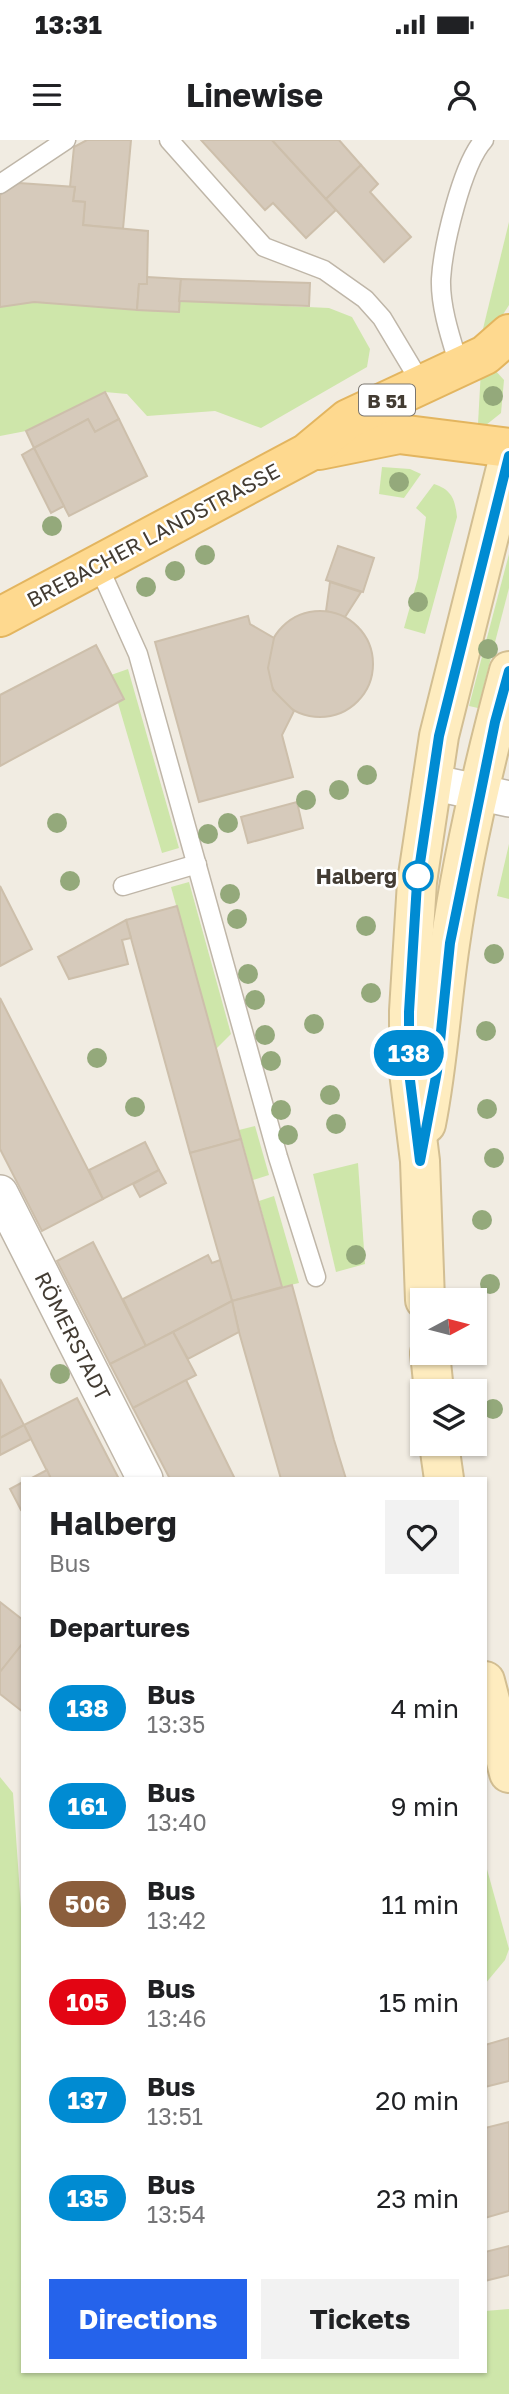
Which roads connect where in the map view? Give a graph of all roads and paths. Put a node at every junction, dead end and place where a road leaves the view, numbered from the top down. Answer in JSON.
{"nodes":[{"id":1,"x":66,"y":140,"type":"edge"},
{"id":2,"x":169,"y":140,"type":"edge"},
{"id":3,"x":484,"y":140,"type":"edge"},
{"id":4,"x":0,"y":184,"type":"edge"},
{"id":5,"x":491,"y":353,"type":"edge"},
{"id":6,"x":421,"y":383,"type":"junction"},
{"id":7,"x":509,"y":448,"type":"edge"},
{"id":8,"x":307,"y":453,"type":"junction"},
{"id":9,"x":509,"y":456,"type":"edge"},
{"id":10,"x":98,"y":565,"type":"junction"},
{"id":11,"x":0,"y":617,"type":"edge"},
{"id":12,"x":509,"y":671,"type":"edge"},
{"id":13,"x":431,"y":782,"type":"junction"},
{"id":14,"x":494,"y":795,"type":"edge"},
{"id":15,"x":197,"y":864,"type":"junction"},
{"id":16,"x":123,"y":886,"type":"dead end"},
{"id":17,"x":420,"y":1161,"type":"junction"},
{"id":18,"x":0,"y":1194,"type":"edge"},
{"id":19,"x":316,"y":1278,"type":"dead end"},
{"id":20,"x":425,"y":1288,"type":"edge"},
{"id":21,"x":441,"y":1456,"type":"edge"},
{"id":22,"x":144,"y":1477,"type":"edge"},
{"id":23,"x":444,"y":1477,"type":"edge"},
{"id":24,"x":487,"y":1689,"type":"edge"},
{"id":25,"x":509,"y":1773,"type":"edge"}],
"edges":[{"from":1,"to":4,"type":"lane"},
{"from":2,"to":6,"type":"lane"},
{"from":3,"to":5,"type":"lane"},
{"from":5,"to":6,"type":"main road","name":"BREBACHER LANDSTRASSE","number":"B 51"},
{"from":6,"to":8,"type":"main road","name":"BREBACHER LANDSTRASSE","number":"B 51"},
{"from":7,"to":8,"type":"main road","name":"BREBACHER LANDSTRASSE","number":"B 51"},
{"from":8,"to":10,"type":"main road","name":"BREBACHER LANDSTRASSE","number":"B 51"},
{"from":9,"to":13,"type":"main road"},
{"from":10,"to":11,"type":"main road","name":"BREBACHER LANDSTRASSE","number":"B 51"},
{"from":10,"to":15,"type":"lane"},
{"from":12,"to":14,"type":"main road"},
{"from":13,"to":14,"type":"street"},
{"from":13,"to":17,"type":"main road"},
{"from":14,"to":17,"type":"main road"},
{"from":15,"to":16,"type":"lane"},
{"from":15,"to":19,"type":"lane"},
{"from":17,"to":20,"type":"main road"},
{"from":18,"to":22,"type":"street","name":"RÖMERSTADT"},
{"from":21,"to":23,"type":"main road"},
{"from":24,"to":25,"type":"main road"}]}
